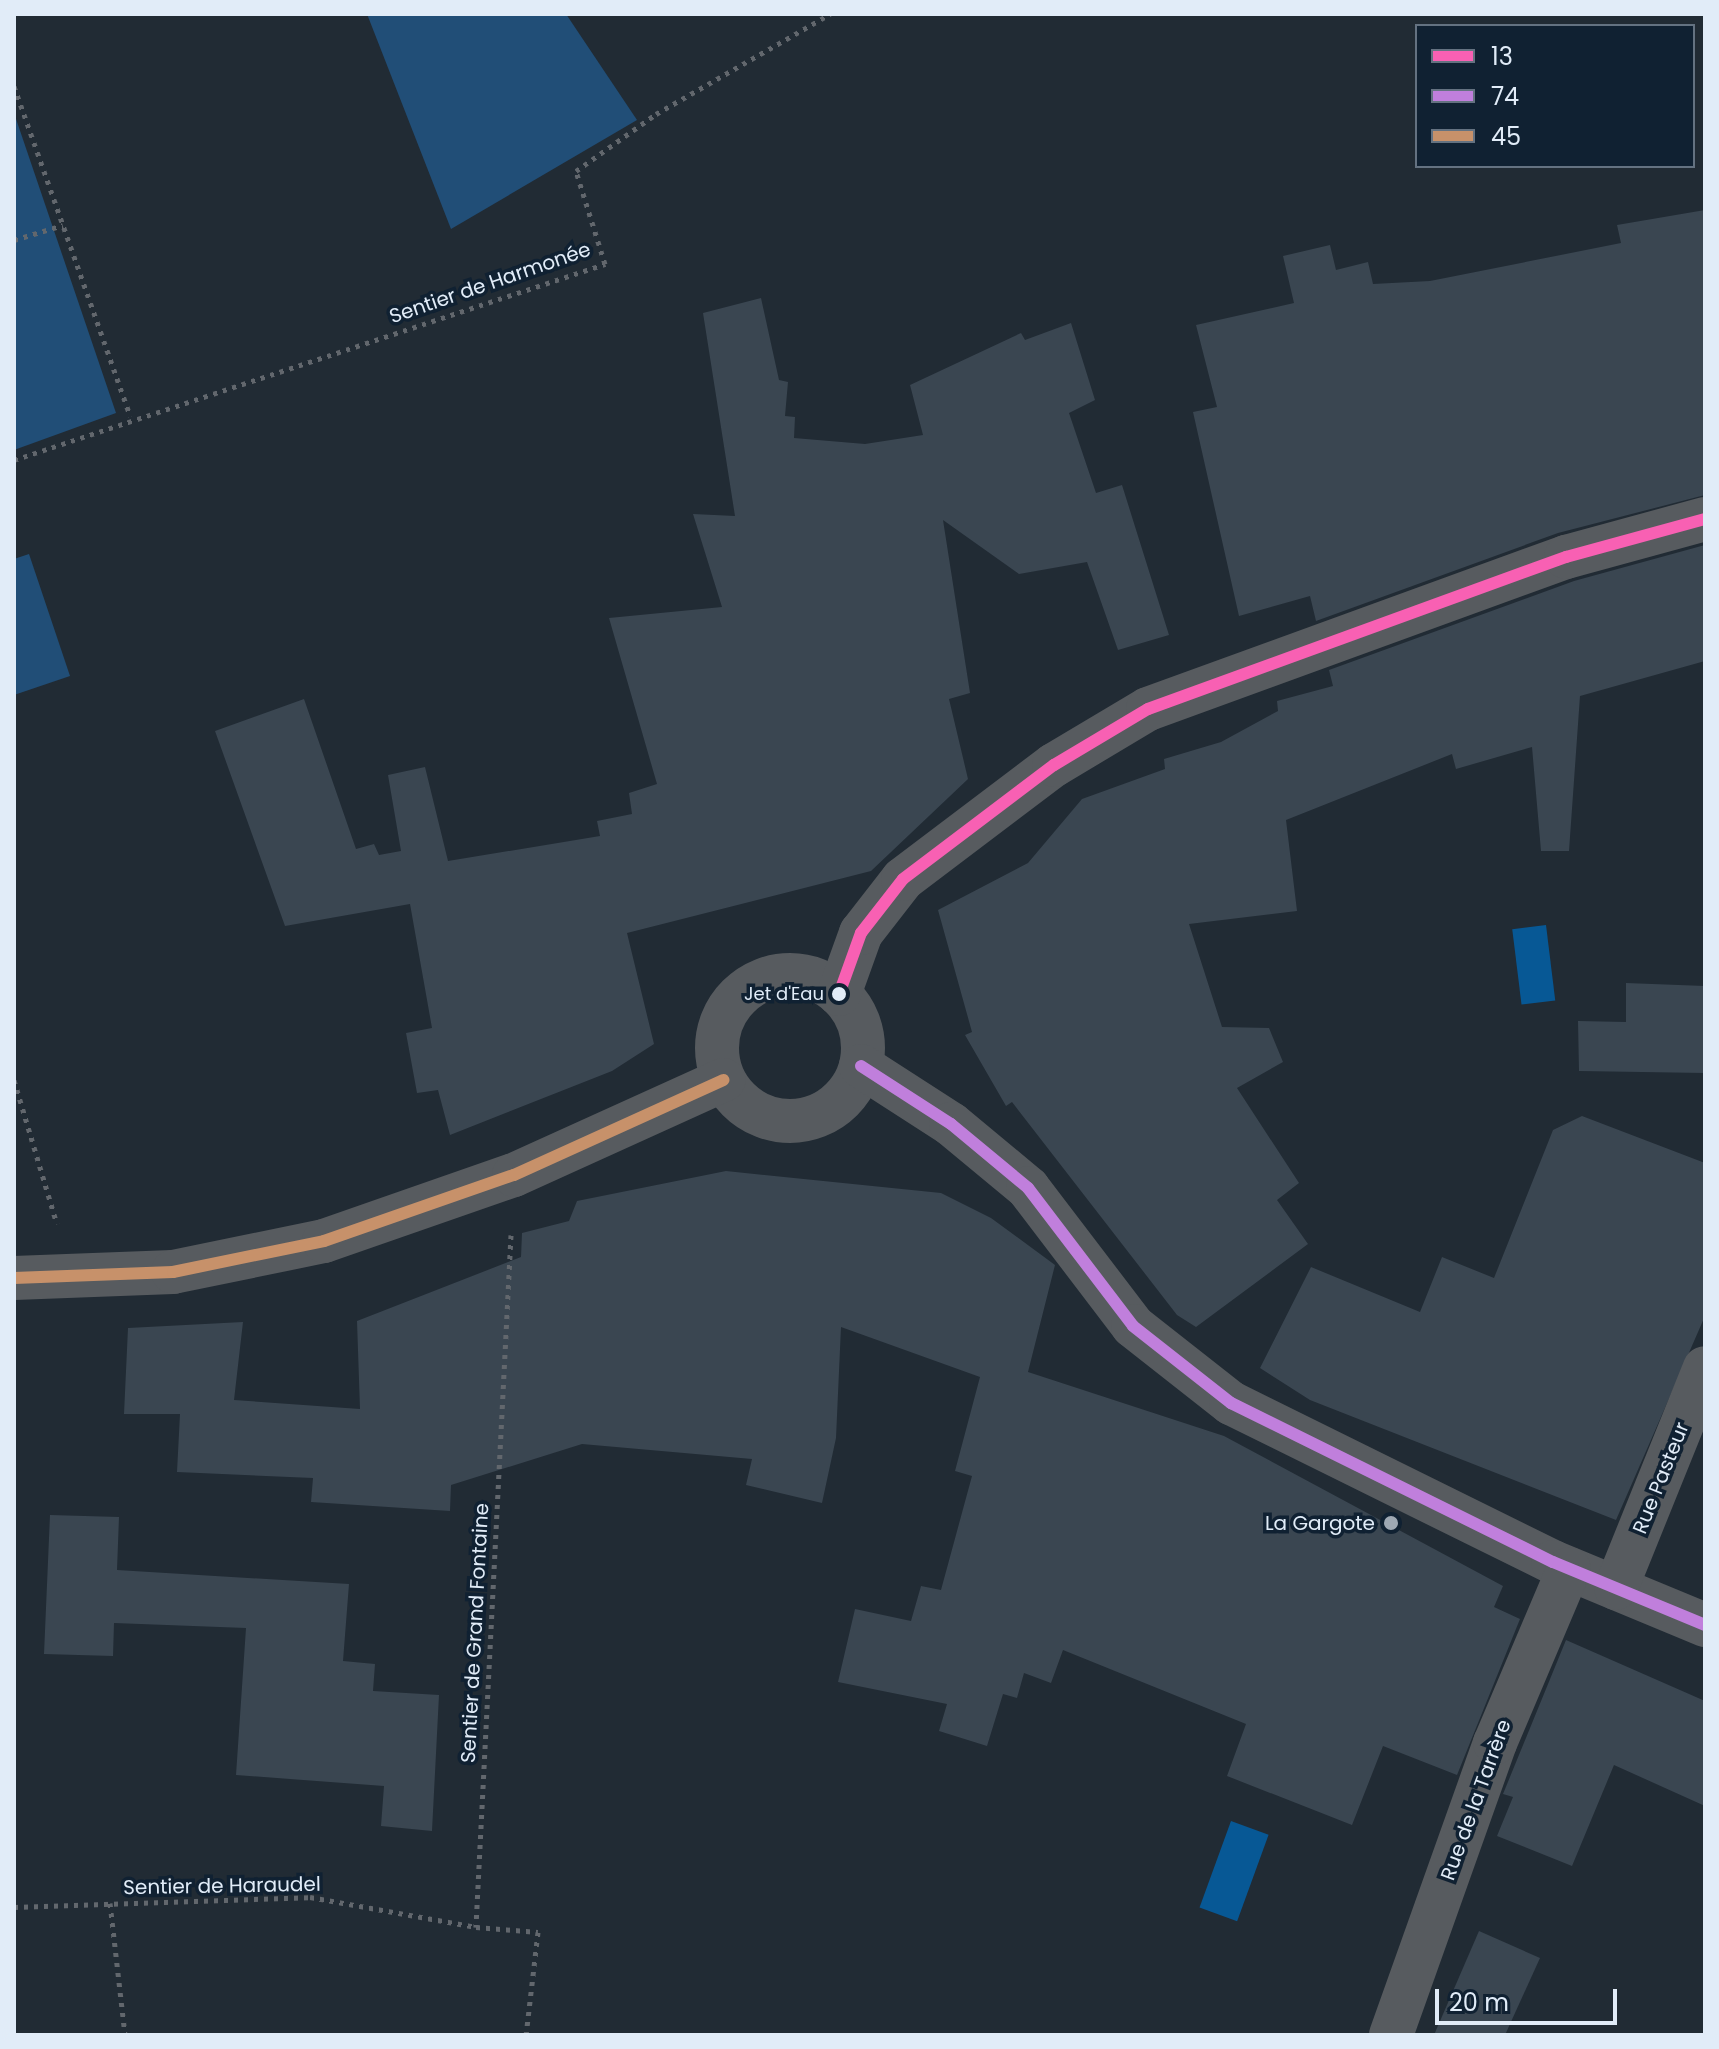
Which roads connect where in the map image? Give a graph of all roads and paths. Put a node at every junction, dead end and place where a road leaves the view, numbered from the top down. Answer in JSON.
{"nodes":[{"id":1,"x":830,"y":14,"type":"edge"},
{"id":2,"x":14,"y":86,"type":"edge"},
{"id":3,"x":63,"y":225,"type":"junction"},
{"id":4,"x":14,"y":240,"type":"edge"},
{"id":5,"x":130,"y":416,"type":"junction"},
{"id":6,"x":14,"y":460,"type":"edge"},
{"id":7,"x":1705,"y":519,"type":"edge"},
{"id":8,"x":839,"y":994,"type":"junction"},
{"id":9,"x":861,"y":1066,"type":"junction"},
{"id":10,"x":14,"y":1080,"type":"edge"},
{"id":11,"x":723,"y":1080,"type":"junction"},
{"id":12,"x":514,"y":1175,"type":"junction"},
{"id":13,"x":33,"y":1277,"type":"edge"},
{"id":14,"x":1705,"y":1368,"type":"edge"},
{"id":15,"x":1569,"y":1569,"type":"junction"},
{"id":16,"x":1616,"y":1588,"type":"junction"},
{"id":17,"x":1705,"y":1625,"type":"edge"},
{"id":18,"x":110,"y":1903,"type":"junction"},
{"id":19,"x":14,"y":1907,"type":"edge"},
{"id":20,"x":476,"y":1927,"type":"junction"},
{"id":21,"x":125,"y":2035,"type":"edge"},
{"id":22,"x":526,"y":2035,"type":"edge"},
{"id":23,"x":1391,"y":2035,"type":"edge"}],
"edges":[{"from":1,"to":5,"type":"path","name":"Sentier de Harmonée"},
{"from":2,"to":3,"type":"path"},
{"from":3,"to":4,"type":"path"},
{"from":3,"to":5,"type":"path"},
{"from":5,"to":6,"type":"path","name":"Sentier de Harmonée"},
{"from":7,"to":8,"type":"street"},
{"from":8,"to":9,"type":"street"},
{"from":8,"to":11,"type":"street"},
{"from":9,"to":11,"type":"street"},
{"from":9,"to":15,"type":"street"},
{"from":10,"to":13,"type":"path"},
{"from":11,"to":12,"type":"street"},
{"from":12,"to":13,"type":"street"},
{"from":12,"to":20,"type":"path","name":"Sentier de Grand Fontaine"},
{"from":14,"to":16,"type":"street","name":"Rue Pasteur"},
{"from":15,"to":16,"type":"street"},
{"from":15,"to":23,"type":"street","name":"Rue de la Tarrère"},
{"from":16,"to":17,"type":"street"},
{"from":18,"to":19,"type":"path","name":"Sentier de Haraudel"},
{"from":18,"to":20,"type":"path","name":"Sentier de Haraudel"},
{"from":18,"to":21,"type":"path","name":"Sentier de Haraudel"},
{"from":20,"to":22,"type":"path"}]}
